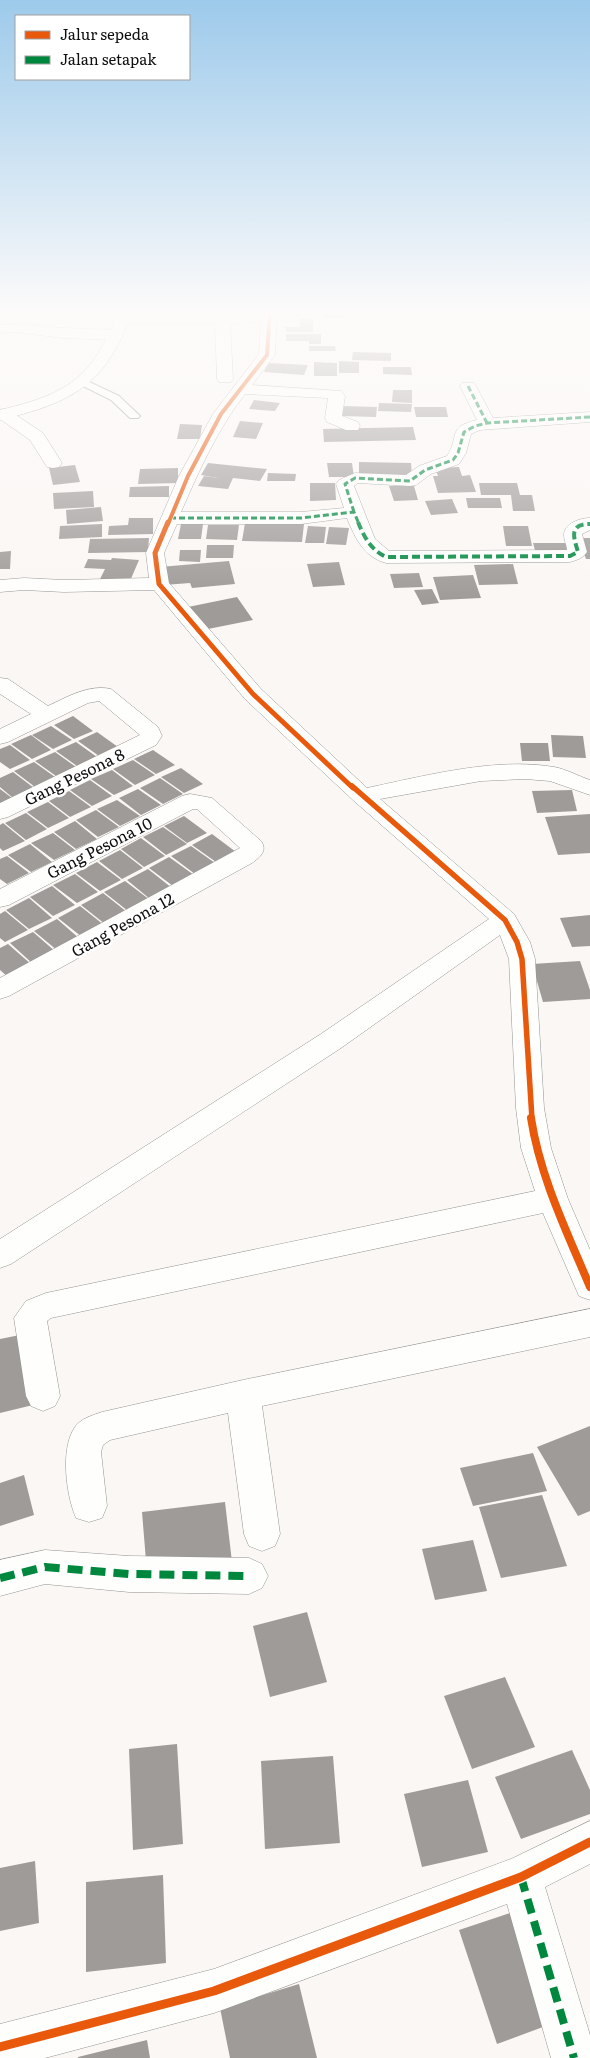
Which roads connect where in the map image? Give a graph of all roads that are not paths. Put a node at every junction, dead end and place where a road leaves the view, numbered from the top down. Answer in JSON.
{"nodes":[{"id":1,"x":20,"y":409,"type":"edge"},
{"id":2,"x":127,"y":409,"type":"edge"},
{"id":3,"x":223,"y":409,"type":"edge"},
{"id":4,"x":335,"y":409,"type":"edge"},
{"id":5,"x":480,"y":409,"type":"edge"},
{"id":6,"x":2,"y":415,"type":"edge"},
{"id":7,"x":134,"y":416,"type":"dead end"},
{"id":8,"x":590,"y":417,"type":"edge"},
{"id":9,"x":487,"y":423,"type":"junction"},
{"id":10,"x":352,"y":426,"type":"dead end"},
{"id":11,"x":52,"y":463,"type":"dead end"},
{"id":12,"x":354,"y":512,"type":"junction"},
{"id":13,"x":170,"y":518,"type":"junction"},
{"id":14,"x":590,"y":524,"type":"edge"},
{"id":15,"x":159,"y":584,"type":"junction"},
{"id":16,"x":0,"y":586,"type":"edge"},
{"id":17,"x":0,"y":684,"type":"edge"},
{"id":18,"x":47,"y":714,"type":"junction"},
{"id":19,"x":0,"y":737,"type":"edge"},
{"id":20,"x":590,"y":788,"type":"edge"},
{"id":21,"x":362,"y":796,"type":"junction"},
{"id":22,"x":0,"y":812,"type":"edge"},
{"id":23,"x":243,"y":858,"type":"joint"},
{"id":24,"x":0,"y":898,"type":"edge"},
{"id":25,"x":505,"y":920,"type":"junction"},
{"id":26,"x":0,"y":990,"type":"edge"},
{"id":27,"x":553,"y":1199,"type":"junction"},
{"id":28,"x":0,"y":1255,"type":"edge"},
{"id":29,"x":586,"y":1269,"type":"edge"},
{"id":30,"x":590,"y":1323,"type":"edge"},
{"id":31,"x":243,"y":1395,"type":"junction"},
{"id":32,"x":43,"y":1396,"type":"dead end"},
{"id":33,"x":89,"y":1506,"type":"dead end"},
{"id":34,"x":262,"y":1534,"type":"dead end"},
{"id":35,"x":249,"y":1576,"type":"dead end"},
{"id":36,"x":0,"y":1578,"type":"edge"},
{"id":37,"x":590,"y":1842,"type":"edge"},
{"id":38,"x":521,"y":1878,"type":"junction"},
{"id":39,"x":0,"y":2047,"type":"edge"},
{"id":40,"x":574,"y":2058,"type":"edge"}],
"edges":[{"from":1,"to":6,"type":"street"},
{"from":2,"to":7,"type":"lane"},
{"from":3,"to":13,"type":"street"},
{"from":4,"to":10,"type":"street"},
{"from":5,"to":9,"type":"street"},
{"from":6,"to":11,"type":"street"},
{"from":8,"to":9,"type":"street"},
{"from":9,"to":12,"type":"street"},
{"from":12,"to":13,"type":"street"},
{"from":12,"to":14,"type":"street"},
{"from":13,"to":15,"type":"street"},
{"from":15,"to":16,"type":"street"},
{"from":15,"to":21,"type":"street"},
{"from":17,"to":18,"type":"street"},
{"from":18,"to":19,"type":"street"},
{"from":18,"to":22,"type":"street","name":"Gang Pesona 8"},
{"from":20,"to":21,"type":"street"},
{"from":21,"to":25,"type":"street"},
{"from":23,"to":24,"type":"street","name":"Gang Pesona 10"},
{"from":23,"to":26,"type":"street","name":"Gang Pesona 12"},
{"from":25,"to":27,"type":"street"},
{"from":25,"to":28,"type":"street"},
{"from":27,"to":29,"type":"street"},
{"from":27,"to":32,"type":"street"},
{"from":30,"to":31,"type":"street"},
{"from":31,"to":33,"type":"street"},
{"from":31,"to":34,"type":"street"},
{"from":35,"to":36,"type":"street"},
{"from":37,"to":38,"type":"street"},
{"from":38,"to":39,"type":"street"},
{"from":38,"to":40,"type":"street"}]}
